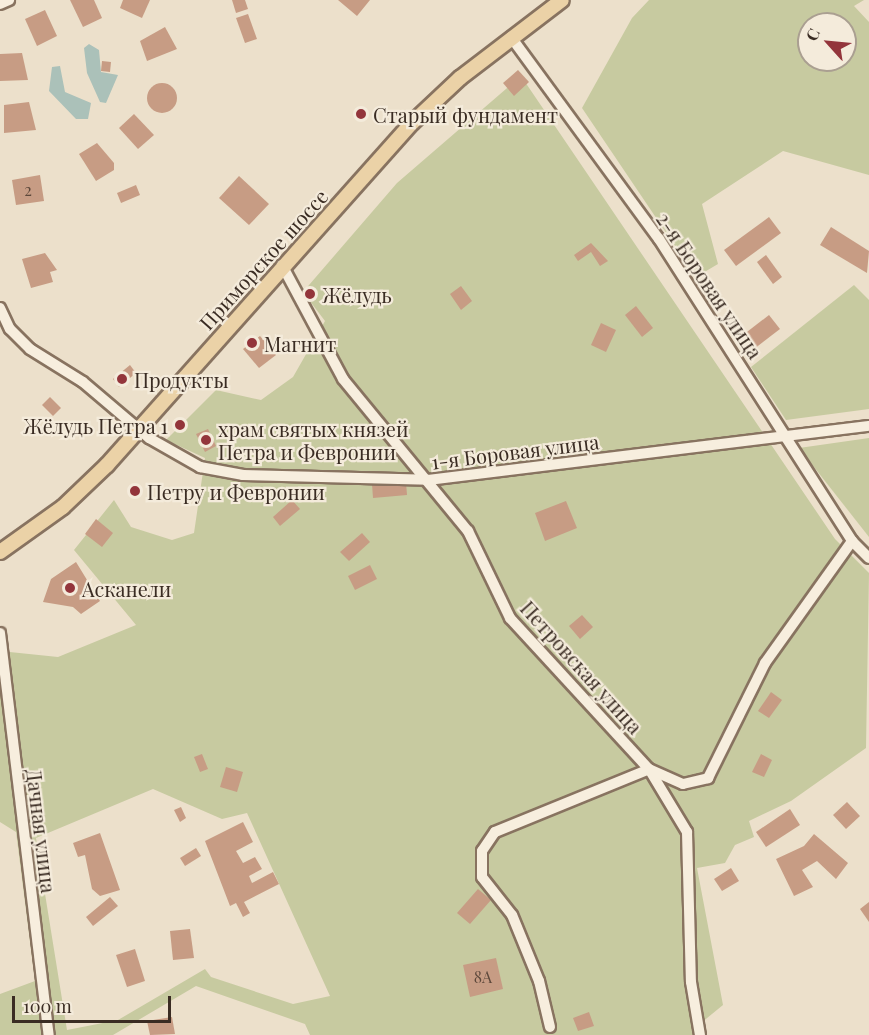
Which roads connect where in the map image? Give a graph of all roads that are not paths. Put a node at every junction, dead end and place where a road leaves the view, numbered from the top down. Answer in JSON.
{"nodes":[{"id":1,"x":9,"y":0,"type":"edge"},
{"id":2,"x":562,"y":0,"type":"edge"},
{"id":3,"x":0,"y":4,"type":"edge"},
{"id":4,"x":512,"y":37,"type":"junction"},
{"id":5,"x":282,"y":265,"type":"junction"},
{"id":6,"x":0,"y":308,"type":"edge"},
{"id":7,"x":869,"y":426,"type":"edge"},
{"id":8,"x":139,"y":429,"type":"junction"},
{"id":9,"x":783,"y":435,"type":"junction"},
{"id":10,"x":428,"y":480,"type":"junction"},
{"id":11,"x":852,"y":541,"type":"junction"},
{"id":12,"x":0,"y":552,"type":"edge"},
{"id":13,"x":869,"y":558,"type":"edge"},
{"id":14,"x":0,"y":633,"type":"edge"},
{"id":15,"x":649,"y":769,"type":"junction"},
{"id":16,"x":550,"y":1027,"type":"dead end"},
{"id":17,"x":49,"y":1035,"type":"edge"},
{"id":18,"x":700,"y":1035,"type":"edge"}],
"edges":[{"from":1,"to":3,"type":"street"},
{"from":2,"to":4,"type":"main road","name":"Приморское шоссе"},
{"from":4,"to":5,"type":"main road","name":"Приморское шоссе"},
{"from":4,"to":9,"type":"street","name":"2-я Боровая улица"},
{"from":5,"to":8,"type":"main road","name":"Приморское шоссе"},
{"from":5,"to":10,"type":"street","name":"Петровская улица"},
{"from":6,"to":8,"type":"street","name":"1-я Боровая улица"},
{"from":7,"to":9,"type":"street","name":"1-я Боровая улица"},
{"from":8,"to":10,"type":"street","name":"1-я Боровая улица"},
{"from":8,"to":12,"type":"main road","name":"Приморское шоссе"},
{"from":9,"to":10,"type":"street","name":"1-я Боровая улица"},
{"from":9,"to":11,"type":"street","name":"2-я Боровая улица"},
{"from":10,"to":15,"type":"street","name":"Петровская улица"},
{"from":11,"to":13,"type":"street","name":"2-я Боровая улица"},
{"from":11,"to":15,"type":"street"},
{"from":14,"to":17,"type":"street","name":"Дачная улица"},
{"from":15,"to":16,"type":"street"},
{"from":15,"to":18,"type":"street","name":"Петровская улица"}]}
